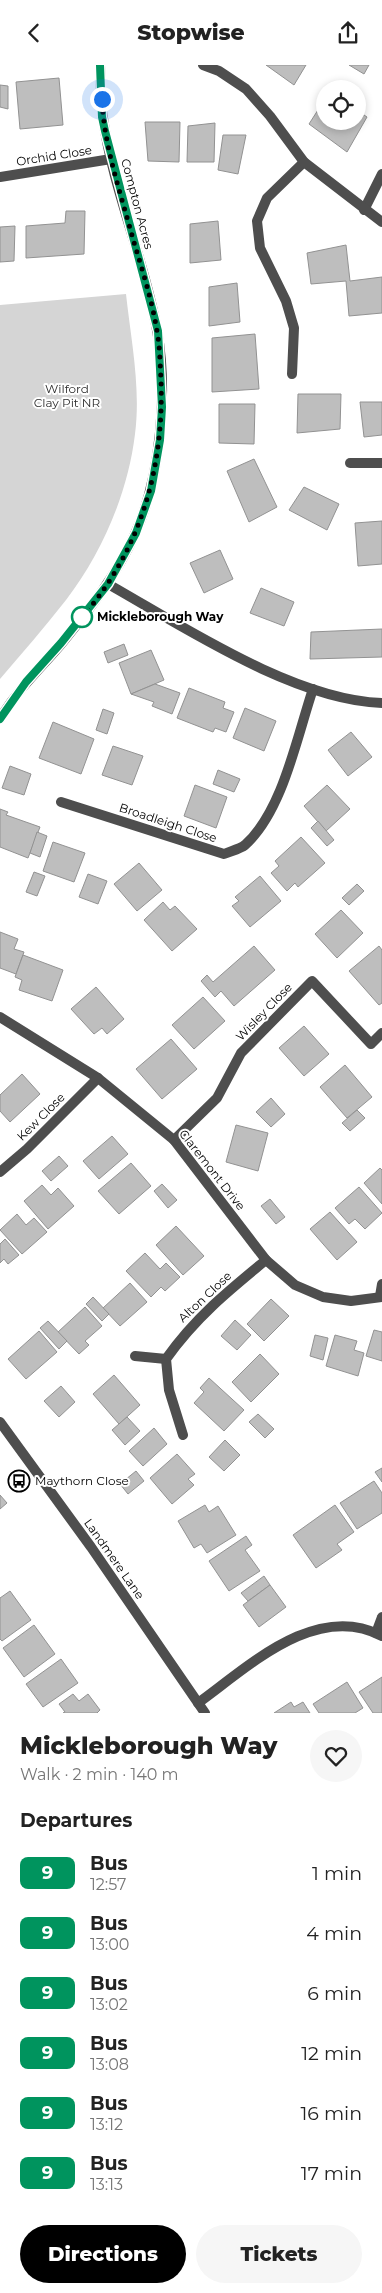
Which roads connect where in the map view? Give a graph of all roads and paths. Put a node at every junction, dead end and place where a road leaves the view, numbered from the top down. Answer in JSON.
{"nodes":[{"id":1,"x":100,"y":65,"type":"edge"},
{"id":2,"x":203,"y":65,"type":"edge"},
{"id":3,"x":220,"y":68,"type":"edge"},
{"id":4,"x":111,"y":159,"type":"junction"},
{"id":5,"x":304,"y":162,"type":"junction"},
{"id":6,"x":382,"y":174,"type":"edge"},
{"id":7,"x":0,"y":177,"type":"edge"},
{"id":8,"x":364,"y":210,"type":"junction"},
{"id":9,"x":382,"y":222,"type":"edge"},
{"id":10,"x":292,"y":374,"type":"dead end"},
{"id":11,"x":350,"y":463,"type":"dead end"},
{"id":12,"x":382,"y":463,"type":"edge"},
{"id":13,"x":108,"y":584,"type":"junction"},
{"id":14,"x":313,"y":689,"type":"junction"},
{"id":15,"x":382,"y":703,"type":"edge"},
{"id":16,"x":0,"y":719,"type":"edge"},
{"id":17,"x":61,"y":802,"type":"dead end"},
{"id":18,"x":0,"y":1017,"type":"edge"},
{"id":19,"x":382,"y":1033,"type":"edge"},
{"id":20,"x":98,"y":1078,"type":"junction"},
{"id":21,"x":174,"y":1139,"type":"junction"},
{"id":22,"x":0,"y":1172,"type":"edge"},
{"id":23,"x":266,"y":1260,"type":"junction"},
{"id":24,"x":382,"y":1284,"type":"edge"},
{"id":25,"x":381,"y":1296,"type":"edge"},
{"id":26,"x":135,"y":1356,"type":"dead end"},
{"id":27,"x":166,"y":1359,"type":"junction"},
{"id":28,"x":0,"y":1422,"type":"edge"},
{"id":29,"x":183,"y":1435,"type":"dead end"},
{"id":30,"x":382,"y":1617,"type":"edge"},
{"id":31,"x":379,"y":1635,"type":"edge"},
{"id":32,"x":198,"y":1703,"type":"junction"},
{"id":33,"x":205,"y":1713,"type":"edge"}],
"edges":[{"from":1,"to":4,"type":"street","name":"Compton Acres"},
{"from":2,"to":3,"type":"street"},
{"from":3,"to":5,"type":"street"},
{"from":4,"to":7,"type":"street","name":"Orchid Close"},
{"from":4,"to":13,"type":"street","name":"Compton Acres"},
{"from":5,"to":8,"type":"street"},
{"from":5,"to":10,"type":"street"},
{"from":6,"to":8,"type":"street"},
{"from":8,"to":9,"type":"street"},
{"from":11,"to":12,"type":"street"},
{"from":13,"to":14,"type":"street"},
{"from":13,"to":16,"type":"street","name":"Compton Acres"},
{"from":14,"to":15,"type":"street"},
{"from":14,"to":17,"type":"street","name":"Broadleigh Close"},
{"from":18,"to":20,"type":"street","name":"Claremont Drive"},
{"from":19,"to":21,"type":"street","name":"Wisley Close"},
{"from":20,"to":21,"type":"street","name":"Claremont Drive"},
{"from":20,"to":22,"type":"street","name":"Kew Close"},
{"from":21,"to":23,"type":"street","name":"Claremont Drive"},
{"from":23,"to":25,"type":"street","name":"Claremont Drive"},
{"from":23,"to":27,"type":"street","name":"Alton Close"},
{"from":24,"to":25,"type":"street","name":"Claremont Drive"},
{"from":26,"to":27,"type":"street"},
{"from":27,"to":29,"type":"street"},
{"from":28,"to":32,"type":"street","name":"Landmere Lane"},
{"from":30,"to":31,"type":"street"},
{"from":31,"to":32,"type":"street"},
{"from":32,"to":33,"type":"street","name":"Landmere Lane"}]}
